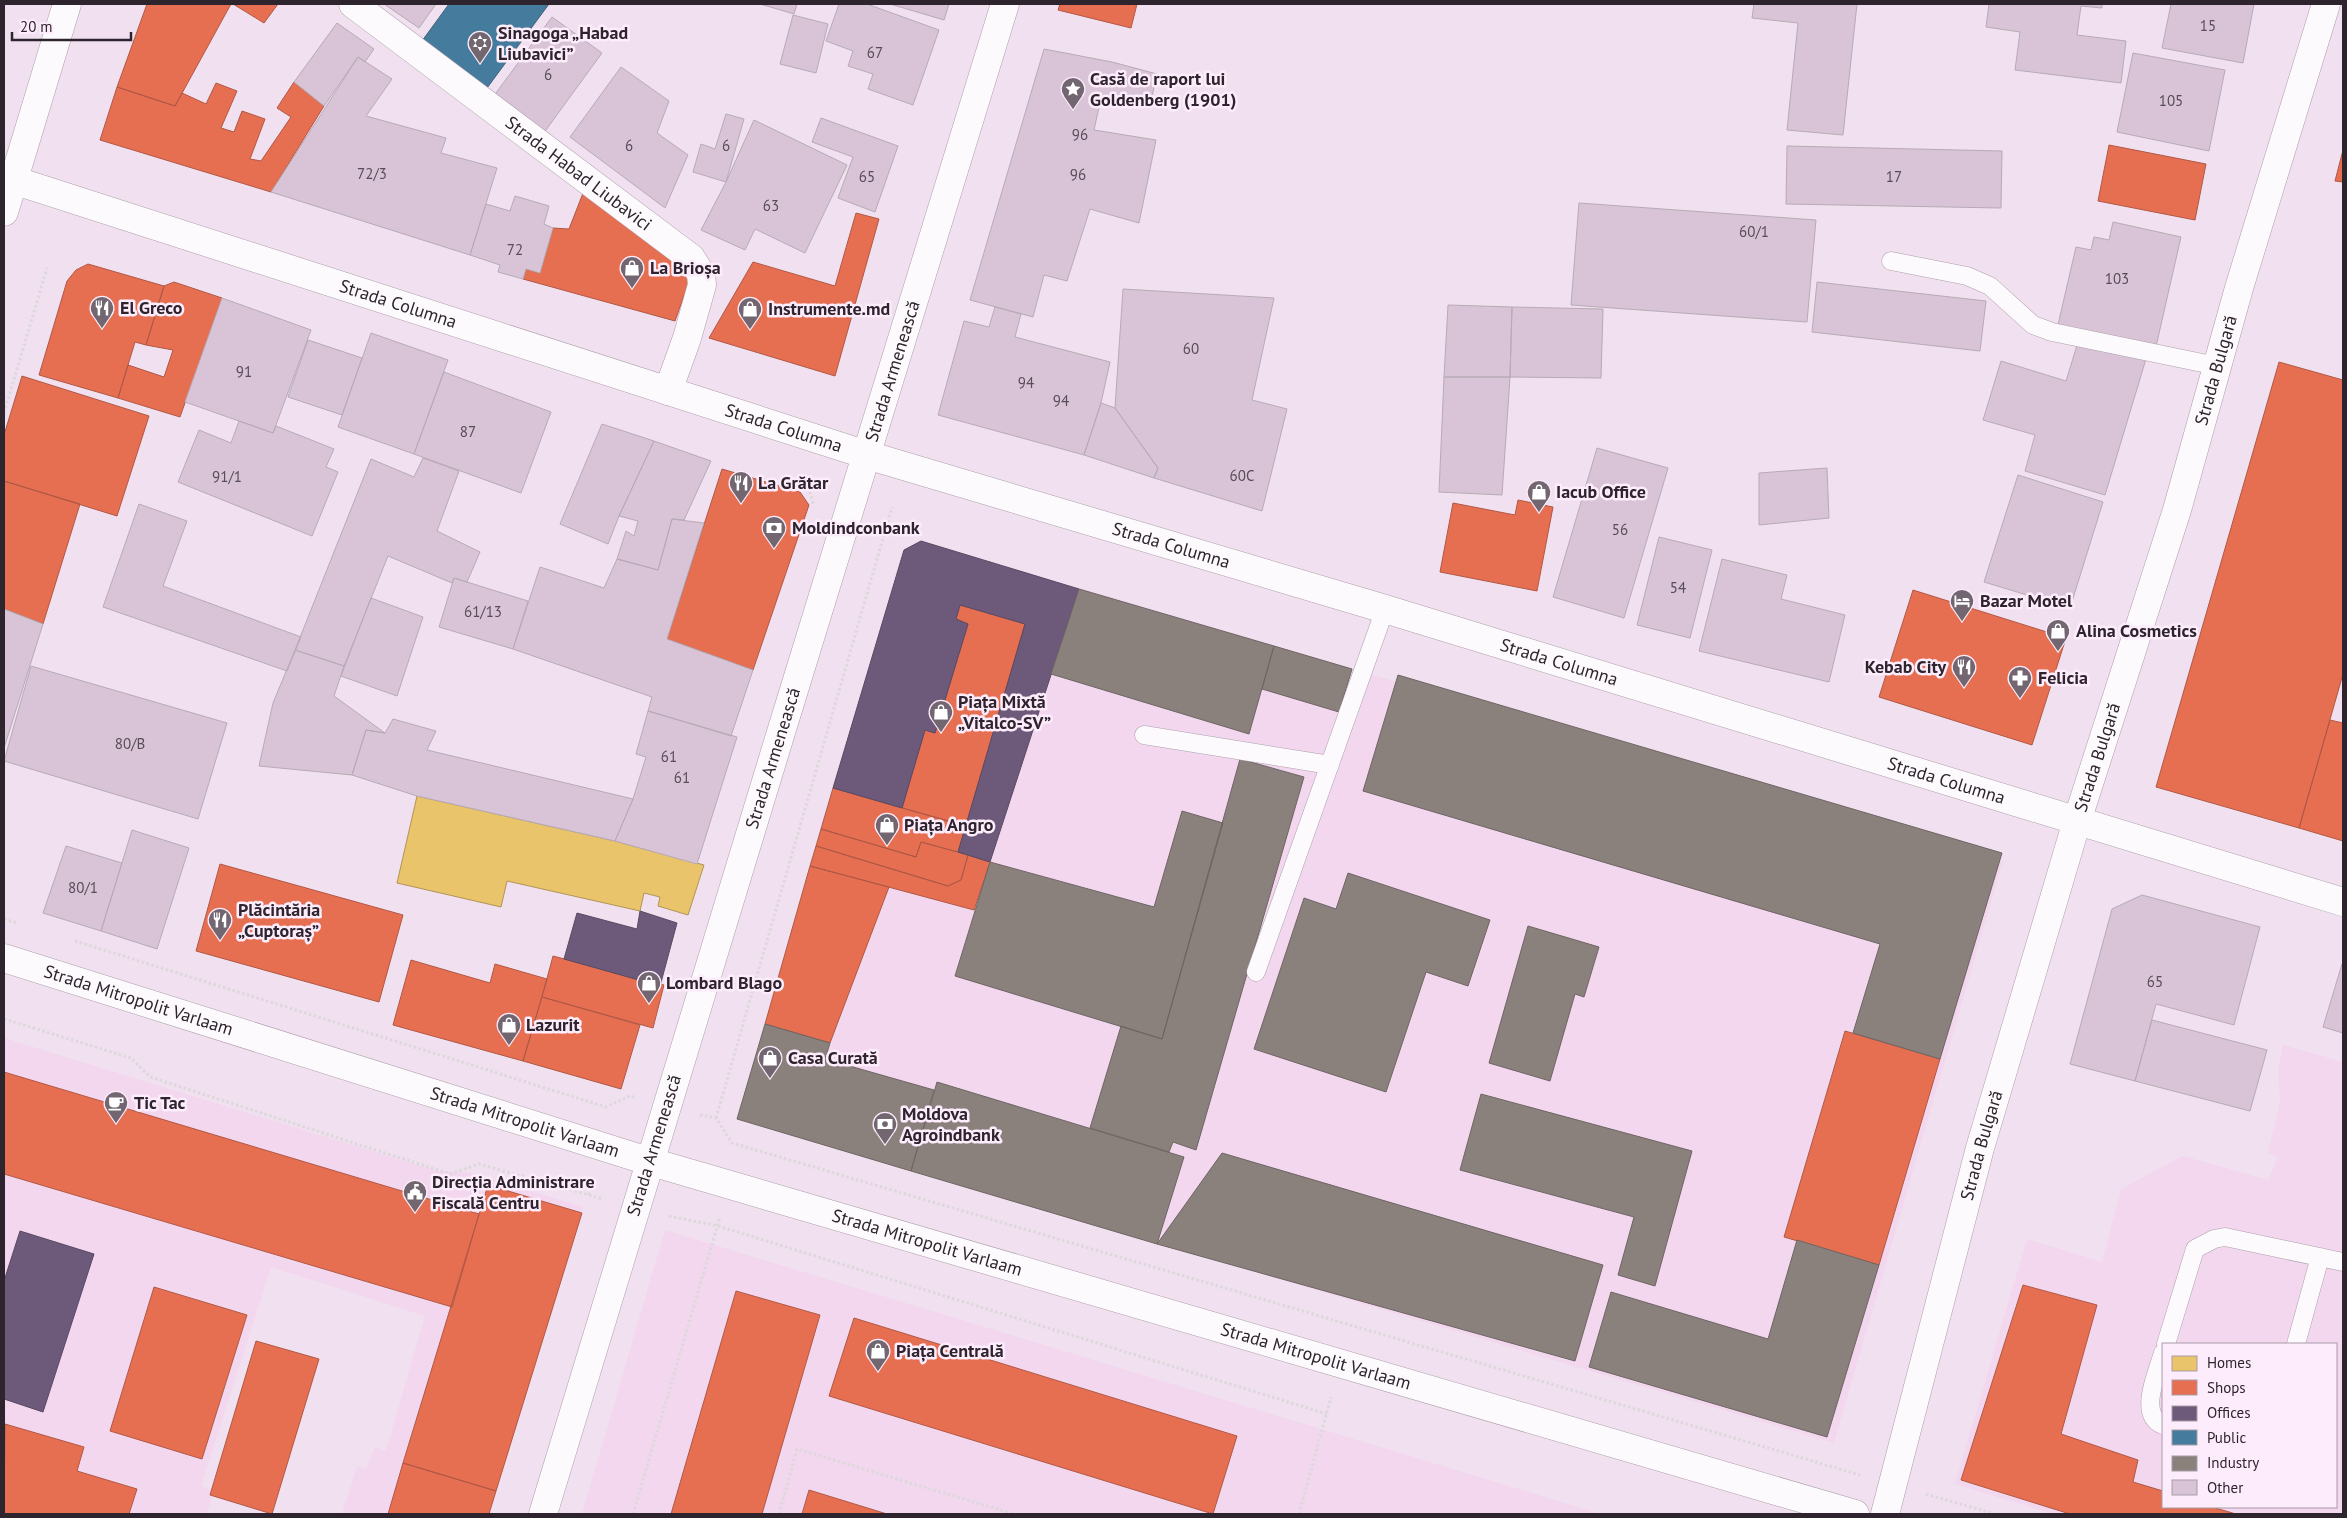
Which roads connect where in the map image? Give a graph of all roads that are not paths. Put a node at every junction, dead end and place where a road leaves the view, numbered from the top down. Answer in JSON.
{"nodes":[{"id":1,"x":67,"y":4,"type":"edge"},
{"id":2,"x":353,"y":4,"type":"edge"},
{"id":3,"x":1005,"y":4,"type":"edge"},
{"id":4,"x":2326,"y":4,"type":"edge"},
{"id":5,"x":9,"y":178,"type":"edge"},
{"id":6,"x":4,"y":212,"type":"edge"},
{"id":7,"x":1891,"y":261,"type":"dead end"},
{"id":8,"x":2217,"y":366,"type":"junction"},
{"id":9,"x":668,"y":391,"type":"junction"},
{"id":10,"x":867,"y":455,"type":"junction"},
{"id":11,"x":1385,"y":609,"type":"junction"},
{"id":12,"x":1144,"y":735,"type":"dead end"},
{"id":13,"x":1330,"y":765,"type":"junction"},
{"id":14,"x":2077,"y":821,"type":"junction"},
{"id":15,"x":2343,"y":902,"type":"edge"},
{"id":16,"x":4,"y":958,"type":"edge"},
{"id":17,"x":1256,"y":972,"type":"dead end"},
{"id":18,"x":648,"y":1161,"type":"junction"},
{"id":19,"x":2320,"y":1257,"type":"junction"},
{"id":20,"x":2343,"y":1262,"type":"edge"},
{"id":21,"x":2166,"y":1343,"type":"edge"},
{"id":22,"x":2296,"y":1343,"type":"edge"},
{"id":23,"x":2162,"y":1356,"type":"edge"},
{"id":24,"x":2162,"y":1425,"type":"edge"},
{"id":25,"x":543,"y":1514,"type":"edge"},
{"id":26,"x":1854,"y":1514,"type":"edge"},
{"id":27,"x":1885,"y":1514,"type":"edge"}],
"edges":[{"from":1,"to":5,"type":"main road"},
{"from":2,"to":9,"type":"main road","name":"Strada Habad Liubavici"},
{"from":3,"to":10,"type":"main road","name":"Strada Armenească"},
{"from":4,"to":8,"type":"main road","name":"Strada Bulgară"},
{"from":5,"to":6,"type":"main road"},
{"from":5,"to":9,"type":"main road","name":"Strada Columna"},
{"from":7,"to":8,"type":"lane"},
{"from":8,"to":14,"type":"main road","name":"Strada Bulgară"},
{"from":9,"to":10,"type":"main road","name":"Strada Columna"},
{"from":10,"to":11,"type":"main road","name":"Strada Columna"},
{"from":10,"to":18,"type":"main road","name":"Strada Armenească"},
{"from":11,"to":13,"type":"lane"},
{"from":11,"to":14,"type":"main road","name":"Strada Columna"},
{"from":12,"to":13,"type":"lane"},
{"from":13,"to":17,"type":"lane"},
{"from":14,"to":15,"type":"main road","name":"Strada Columna"},
{"from":14,"to":27,"type":"main road","name":"Strada Bulgară"},
{"from":16,"to":18,"type":"main road","name":"Strada Mitropolit Varlaam"},
{"from":18,"to":25,"type":"main road","name":"Strada Armenească"},
{"from":18,"to":26,"type":"main road","name":"Strada Mitropolit Varlaam"},
{"from":19,"to":20,"type":"lane"},
{"from":19,"to":21,"type":"lane"},
{"from":19,"to":22,"type":"lane"},
{"from":23,"to":24,"type":"lane"}]}
